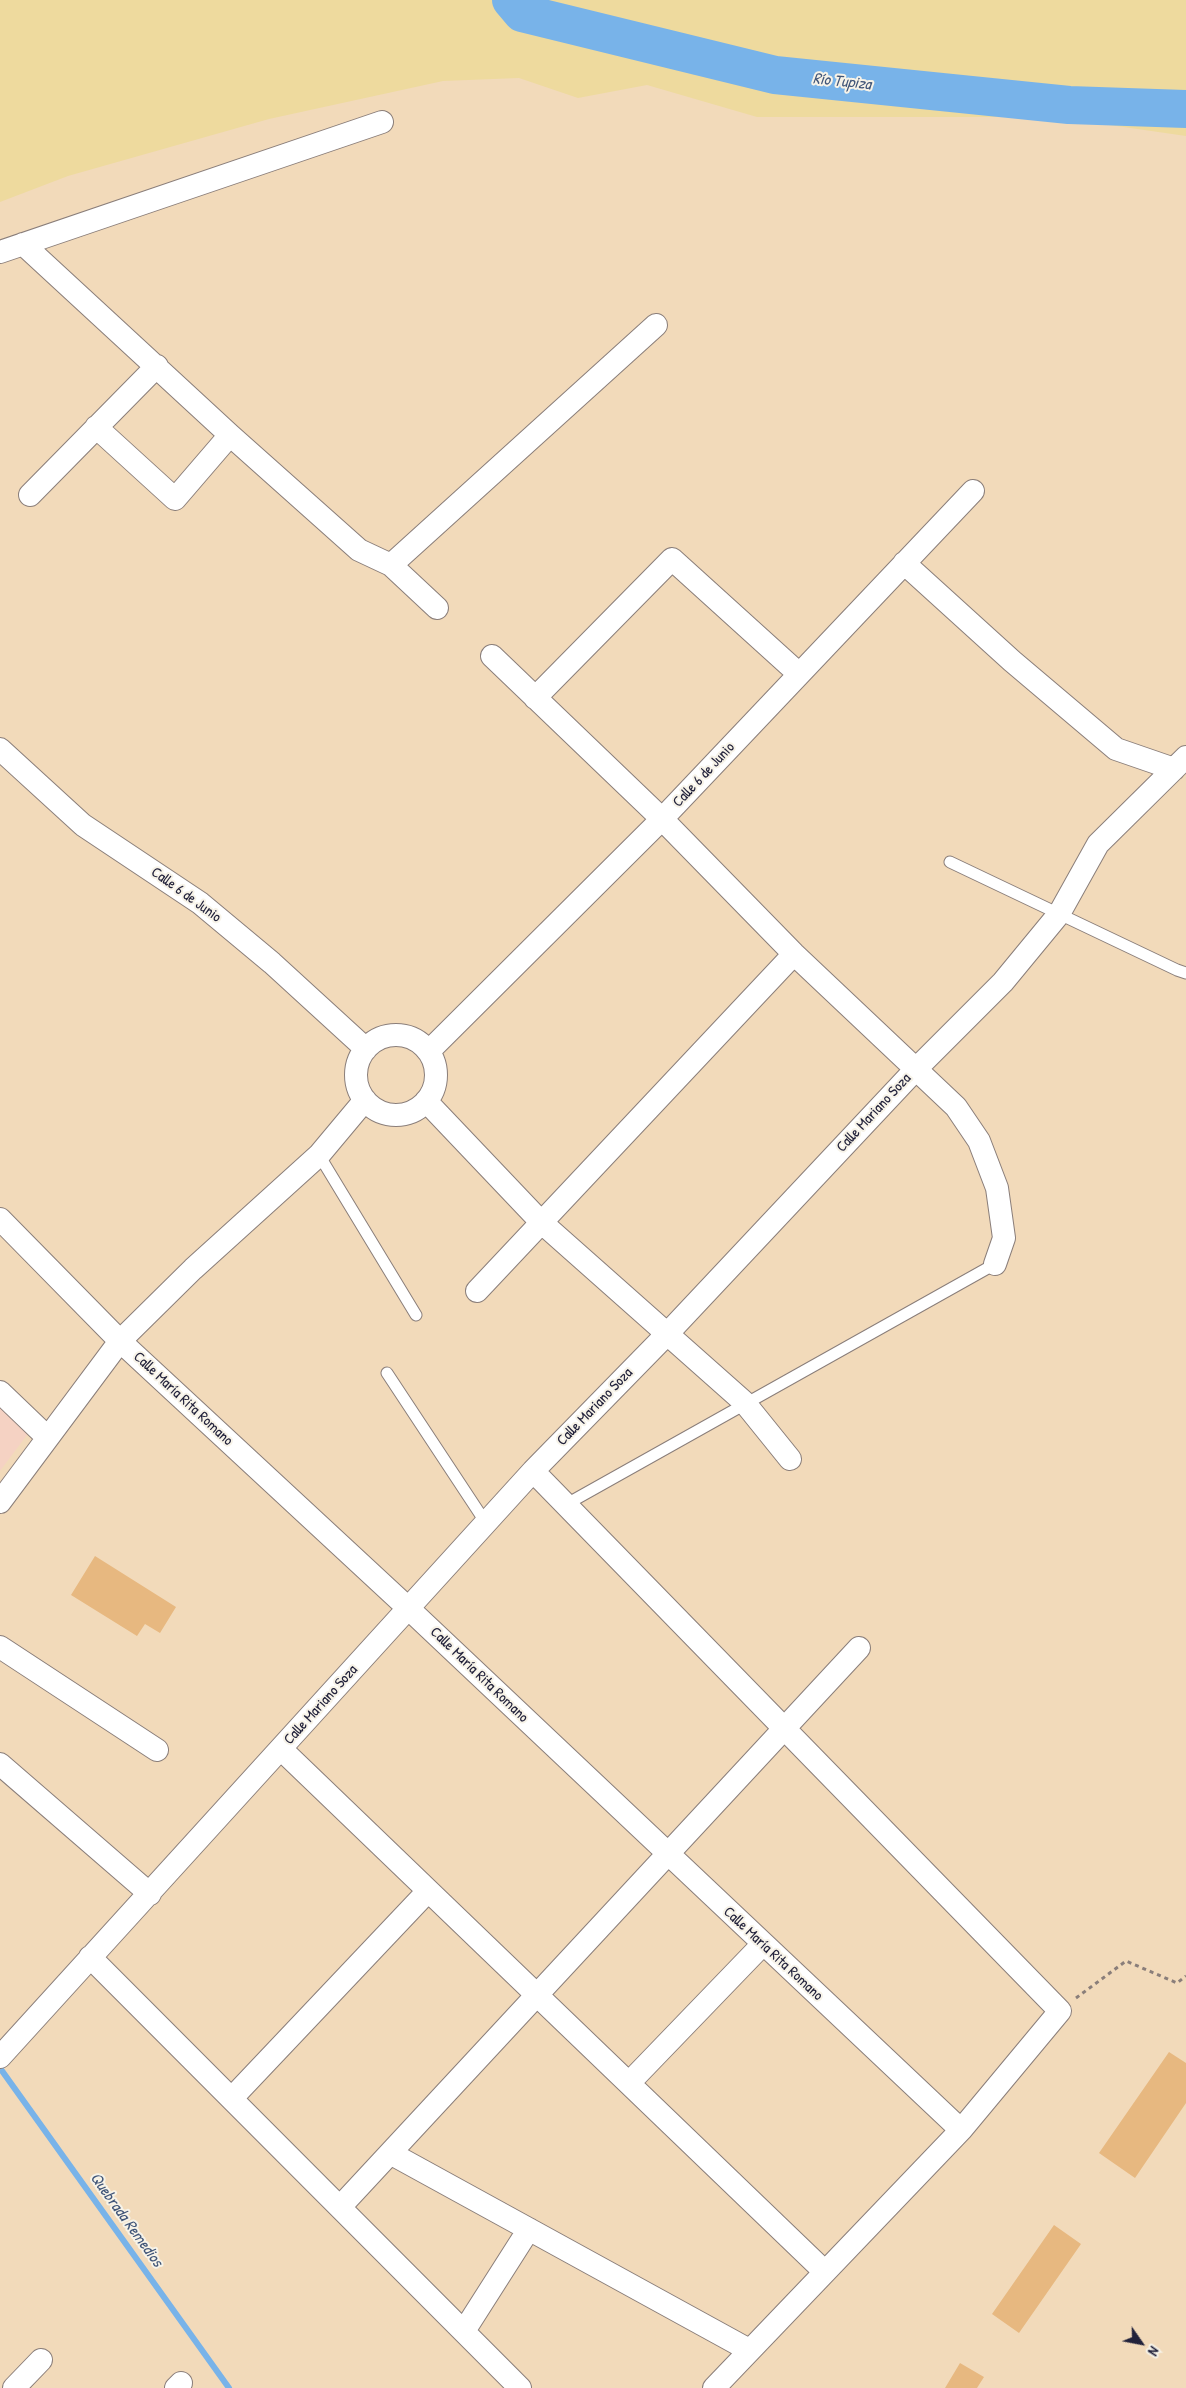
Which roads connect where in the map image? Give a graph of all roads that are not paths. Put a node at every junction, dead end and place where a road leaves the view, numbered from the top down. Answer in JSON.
{"nodes":[{"id":1,"x":382,"y":122,"type":"dead end"},
{"id":2,"x":24,"y":244,"type":"junction"},
{"id":3,"x":0,"y":252,"type":"edge"},
{"id":4,"x":656,"y":326,"type":"dead end"},
{"id":5,"x":157,"y":366,"type":"junction"},
{"id":6,"x":96,"y":427,"type":"junction"},
{"id":7,"x":230,"y":435,"type":"junction"},
{"id":8,"x":973,"y":491,"type":"dead end"},
{"id":9,"x":30,"y":495,"type":"dead end"},
{"id":10,"x":904,"y":563,"type":"junction"},
{"id":11,"x":392,"y":565,"type":"junction"},
{"id":12,"x":437,"y":608,"type":"dead end"},
{"id":13,"x":492,"y":656,"type":"dead end"},
{"id":14,"x":799,"y":674,"type":"junction"},
{"id":15,"x":535,"y":698,"type":"junction"},
{"id":16,"x":0,"y":749,"type":"edge"},
{"id":17,"x":1180,"y":763,"type":"edge"},
{"id":18,"x":662,"y":819,"type":"junction"},
{"id":19,"x":950,"y":862,"type":"dead end"},
{"id":20,"x":1059,"y":914,"type":"junction"},
{"id":21,"x":794,"y":954,"type":"junction"},
{"id":22,"x":1186,"y":973,"type":"edge"},
{"id":23,"x":366,"y":1049,"type":"junction"},
{"id":24,"x":428,"y":1051,"type":"junction"},
{"id":25,"x":916,"y":1069,"type":"junction"},
{"id":26,"x":365,"y":1100,"type":"junction"},
{"id":27,"x":426,"y":1101,"type":"junction"},
{"id":28,"x":318,"y":1155,"type":"junction"},
{"id":29,"x":0,"y":1219,"type":"edge"},
{"id":30,"x":541,"y":1222,"type":"junction"},
{"id":31,"x":995,"y":1264,"type":"joint"},
{"id":32,"x":477,"y":1291,"type":"dead end"},
{"id":33,"x":416,"y":1315,"type":"dead end"},
{"id":34,"x":668,"y":1333,"type":"junction"},
{"id":35,"x":120,"y":1340,"type":"junction"},
{"id":36,"x":387,"y":1373,"type":"dead end"},
{"id":37,"x":0,"y":1392,"type":"edge"},
{"id":38,"x":746,"y":1404,"type":"junction"},
{"id":39,"x":48,"y":1437,"type":"junction"},
{"id":40,"x":790,"y":1459,"type":"dead end"},
{"id":41,"x":533,"y":1471,"type":"junction"},
{"id":42,"x":0,"y":1502,"type":"edge"},
{"id":43,"x":565,"y":1505,"type":"junction"},
{"id":44,"x":486,"y":1523,"type":"junction"},
{"id":45,"x":408,"y":1608,"type":"junction"},
{"id":46,"x":0,"y":1647,"type":"edge"},
{"id":47,"x":859,"y":1648,"type":"dead end"},
{"id":48,"x":785,"y":1730,"type":"junction"},
{"id":49,"x":280,"y":1749,"type":"junction"},
{"id":50,"x":156,"y":1750,"type":"dead end"},
{"id":51,"x":0,"y":1764,"type":"edge"},
{"id":52,"x":668,"y":1855,"type":"junction"},
{"id":53,"x":428,"y":1891,"type":"junction"},
{"id":54,"x":150,"y":1894,"type":"junction"},
{"id":55,"x":763,"y":1944,"type":"junction"},
{"id":56,"x":90,"y":1958,"type":"junction"},
{"id":57,"x":537,"y":1995,"type":"junction"},
{"id":58,"x":0,"y":2057,"type":"edge"},
{"id":59,"x":628,"y":2083,"type":"junction"},
{"id":60,"x":232,"y":2098,"type":"junction"},
{"id":61,"x":961,"y":2130,"type":"junction"},
{"id":62,"x":390,"y":2153,"type":"junction"},
{"id":63,"x":340,"y":2206,"type":"junction"},
{"id":64,"x":529,"y":2230,"type":"junction"},
{"id":65,"x":825,"y":2272,"type":"junction"},
{"id":66,"x":464,"y":2331,"type":"junction"},
{"id":67,"x":749,"y":2350,"type":"junction"},
{"id":68,"x":41,"y":2360,"type":"dead end"},
{"id":69,"x":517,"y":2387,"type":"edge"},
{"id":70,"x":14,"y":2388,"type":"edge"},
{"id":71,"x":714,"y":2388,"type":"edge"}],
"edges":[{"from":1,"to":2,"type":"street"},
{"from":2,"to":3,"type":"street"},
{"from":2,"to":5,"type":"street"},
{"from":4,"to":11,"type":"street"},
{"from":5,"to":6,"type":"street"},
{"from":5,"to":7,"type":"street"},
{"from":6,"to":7,"type":"street"},
{"from":6,"to":9,"type":"street"},
{"from":7,"to":11,"type":"street"},
{"from":8,"to":10,"type":"street","name":"Calle 6 de Junio"},
{"from":10,"to":14,"type":"street","name":"Calle 6 de Junio"},
{"from":10,"to":17,"type":"street"},
{"from":11,"to":12,"type":"street"},
{"from":13,"to":15,"type":"street"},
{"from":14,"to":15,"type":"street"},
{"from":14,"to":18,"type":"street","name":"Calle 6 de Junio"},
{"from":15,"to":18,"type":"street"},
{"from":16,"to":23,"type":"street","name":"Calle 6 de Junio"},
{"from":17,"to":20,"type":"street","name":"Calle Mariano Soza"},
{"from":18,"to":21,"type":"street"},
{"from":18,"to":24,"type":"street","name":"Calle 6 de Junio"},
{"from":19,"to":20,"type":"lane"},
{"from":20,"to":22,"type":"lane"},
{"from":20,"to":25,"type":"street","name":"Calle Mariano Soza"},
{"from":21,"to":25,"type":"street"},
{"from":21,"to":30,"type":"street"},
{"from":23,"to":24,"type":"street"},
{"from":23,"to":26,"type":"street"},
{"from":24,"to":27,"type":"street"},
{"from":25,"to":31,"type":"street"},
{"from":25,"to":34,"type":"street","name":"Calle Mariano Soza"},
{"from":26,"to":27,"type":"street"},
{"from":26,"to":28,"type":"street"},
{"from":27,"to":30,"type":"street"},
{"from":28,"to":33,"type":"lane"},
{"from":28,"to":35,"type":"street"},
{"from":29,"to":35,"type":"street","name":"Calle María Rita Romano"},
{"from":30,"to":32,"type":"street"},
{"from":30,"to":34,"type":"street"},
{"from":31,"to":38,"type":"lane"},
{"from":34,"to":38,"type":"street"},
{"from":34,"to":41,"type":"street","name":"Calle Mariano Soza"},
{"from":35,"to":39,"type":"street"},
{"from":35,"to":45,"type":"street","name":"Calle María Rita Romano"},
{"from":36,"to":44,"type":"lane"},
{"from":37,"to":39,"type":"street"},
{"from":38,"to":40,"type":"street"},
{"from":38,"to":43,"type":"lane"},
{"from":39,"to":42,"type":"street"},
{"from":41,"to":43,"type":"street"},
{"from":41,"to":44,"type":"street","name":"Calle Mariano Soza"},
{"from":43,"to":48,"type":"street"},
{"from":44,"to":45,"type":"street","name":"Calle Mariano Soza"},
{"from":45,"to":49,"type":"street","name":"Calle Mariano Soza"},
{"from":45,"to":52,"type":"street","name":"Calle María Rita Romano"},
{"from":46,"to":50,"type":"street"},
{"from":47,"to":48,"type":"street"},
{"from":48,"to":52,"type":"street"},
{"from":48,"to":61,"type":"street"},
{"from":49,"to":53,"type":"street"},
{"from":49,"to":54,"type":"street","name":"Calle Mariano Soza"},
{"from":51,"to":54,"type":"street"},
{"from":52,"to":55,"type":"street","name":"Calle María Rita Romano"},
{"from":52,"to":57,"type":"street"},
{"from":53,"to":57,"type":"street"},
{"from":53,"to":60,"type":"street"},
{"from":54,"to":56,"type":"street","name":"Calle Mariano Soza"},
{"from":55,"to":59,"type":"street"},
{"from":55,"to":61,"type":"street","name":"Calle María Rita Romano"},
{"from":56,"to":58,"type":"street","name":"Calle Mariano Soza"},
{"from":56,"to":60,"type":"street"},
{"from":57,"to":59,"type":"street"},
{"from":57,"to":62,"type":"street"},
{"from":59,"to":65,"type":"street"},
{"from":60,"to":63,"type":"street"},
{"from":61,"to":65,"type":"street"},
{"from":62,"to":63,"type":"street"},
{"from":62,"to":64,"type":"street"},
{"from":63,"to":66,"type":"street"},
{"from":64,"to":66,"type":"street"},
{"from":64,"to":67,"type":"street"},
{"from":65,"to":67,"type":"street"},
{"from":66,"to":69,"type":"street"},
{"from":67,"to":71,"type":"street"},
{"from":68,"to":70,"type":"street"}]}
